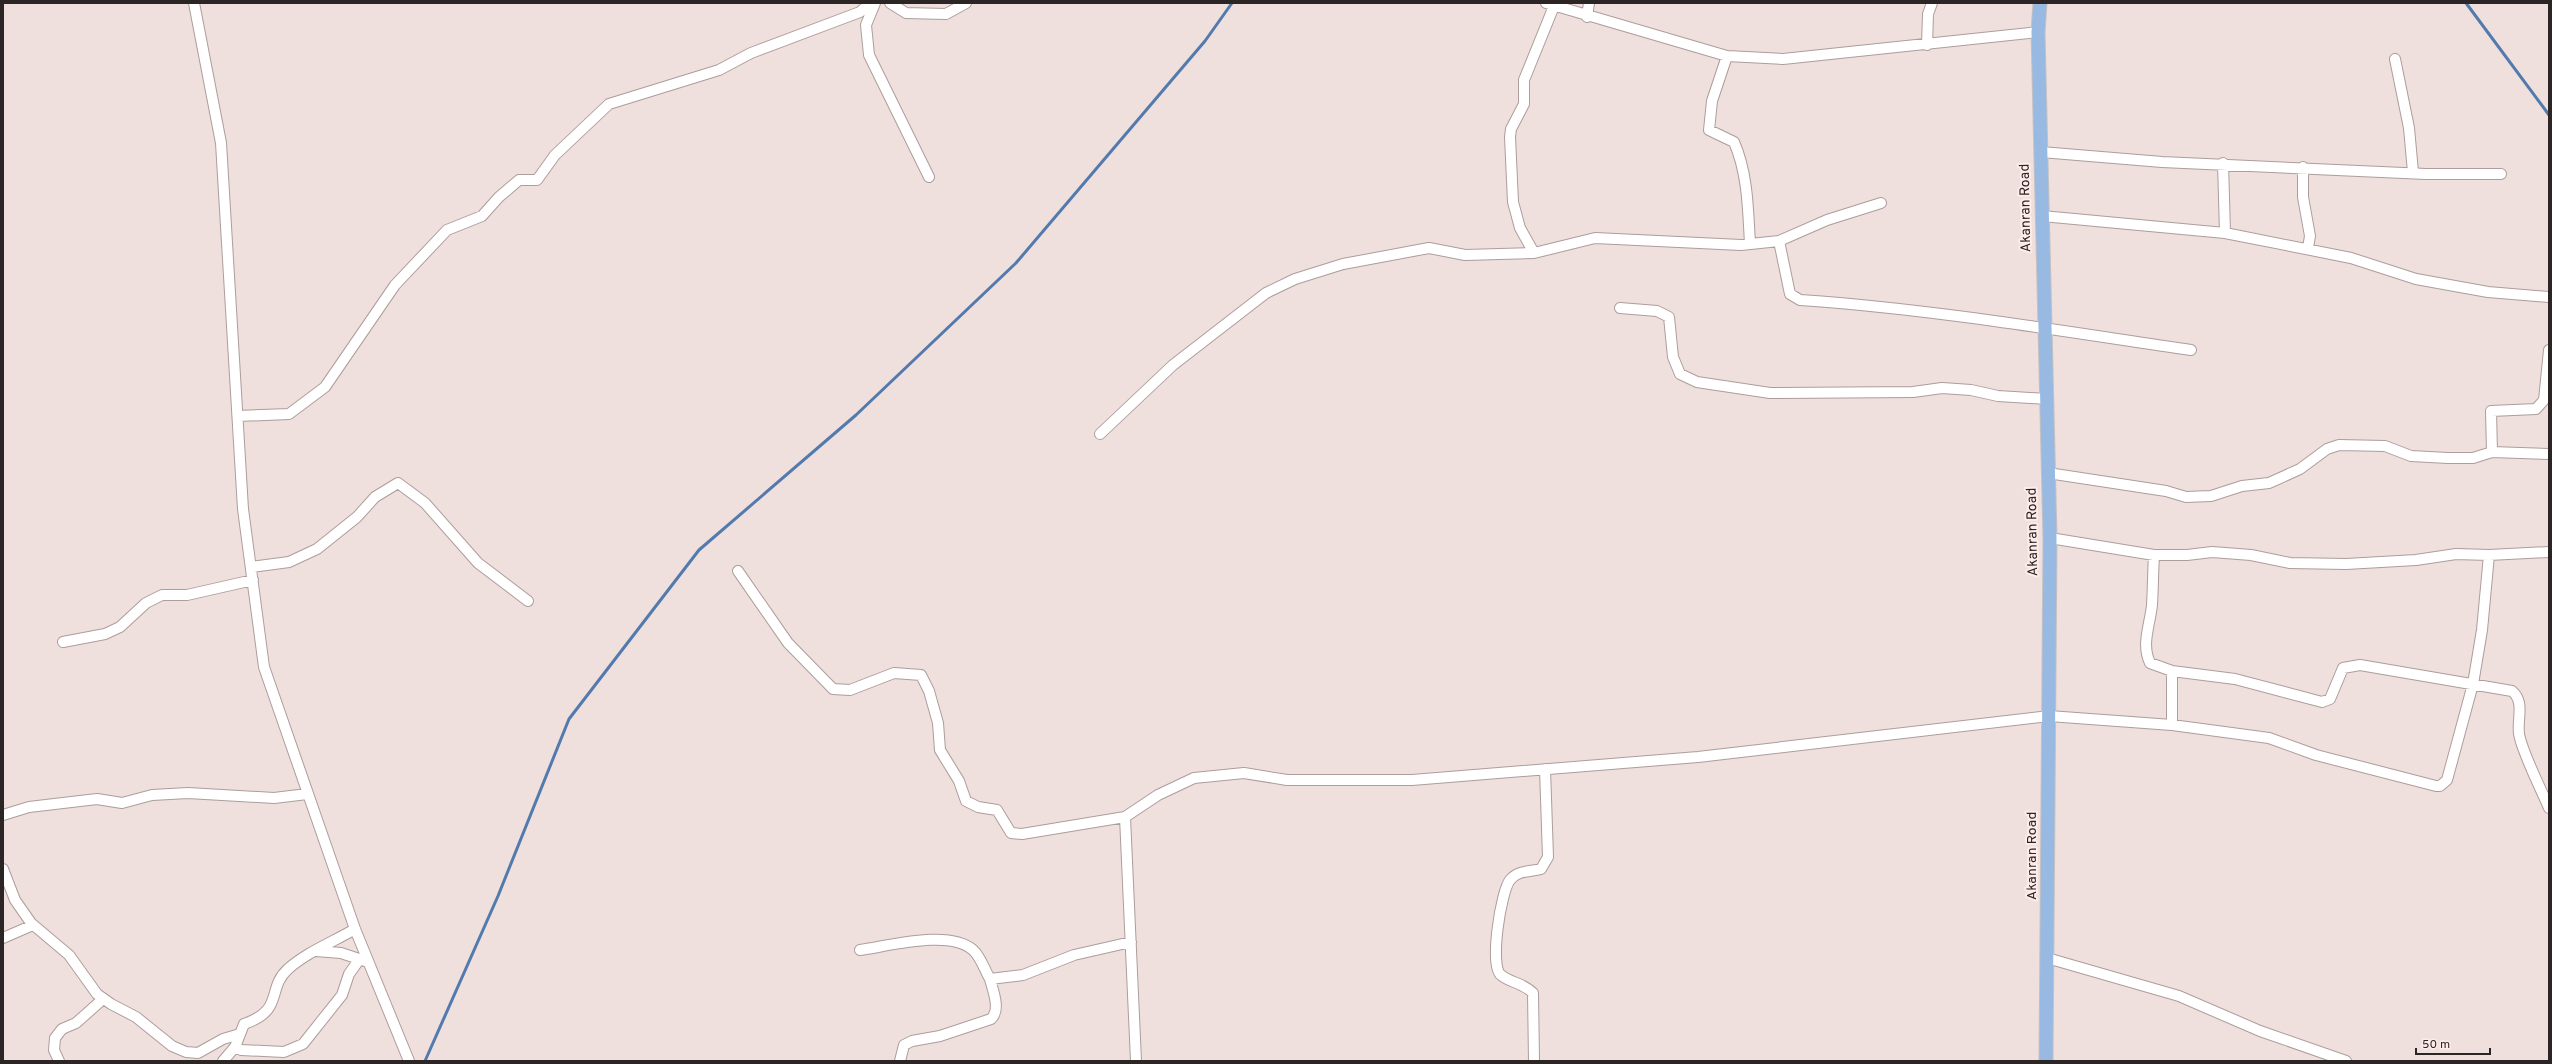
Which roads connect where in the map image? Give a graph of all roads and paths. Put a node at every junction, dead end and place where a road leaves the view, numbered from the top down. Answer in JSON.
{"nodes":[{"id":1,"x":194,"y":3,"type":"edge"},
{"id":2,"x":870,"y":3,"type":"edge"},
{"id":3,"x":875,"y":3,"type":"edge"},
{"id":4,"x":890,"y":3,"type":"edge"},
{"id":5,"x":966,"y":3,"type":"edge"},
{"id":6,"x":1589,"y":3,"type":"edge"},
{"id":7,"x":1932,"y":3,"type":"edge"},
{"id":8,"x":2040,"y":3,"type":"edge"},
{"id":9,"x":1550,"y":4,"type":"edge"},
{"id":10,"x":1587,"y":17,"type":"junction"},
{"id":11,"x":2038,"y":32,"type":"junction"},
{"id":12,"x":1927,"y":45,"type":"junction"},
{"id":13,"x":1727,"y":56,"type":"junction"},
{"id":14,"x":2395,"y":59,"type":"dead end"},
{"id":15,"x":2041,"y":152,"type":"junction"},
{"id":16,"x":2224,"y":164,"type":"junction"},
{"id":17,"x":2303,"y":167,"type":"junction"},
{"id":18,"x":2413,"y":172,"type":"junction"},
{"id":19,"x":2501,"y":174,"type":"dead end"},
{"id":20,"x":929,"y":177,"type":"dead end"},
{"id":21,"x":1881,"y":203,"type":"dead end"},
{"id":22,"x":2042,"y":216,"type":"junction"},
{"id":23,"x":2225,"y":233,"type":"junction"},
{"id":24,"x":1779,"y":241,"type":"junction"},
{"id":25,"x":1750,"y":244,"type":"junction"},
{"id":26,"x":2308,"y":248,"type":"junction"},
{"id":27,"x":1534,"y":253,"type":"junction"},
{"id":28,"x":2549,"y":297,"type":"edge"},
{"id":29,"x":1620,"y":308,"type":"dead end"},
{"id":30,"x":2044,"y":327,"type":"junction"},
{"id":31,"x":2192,"y":350,"type":"dead end"},
{"id":32,"x":2549,"y":350,"type":"edge"},
{"id":33,"x":2047,"y":399,"type":"junction"},
{"id":34,"x":238,"y":416,"type":"junction"},
{"id":35,"x":1100,"y":434,"type":"dead end"},
{"id":36,"x":2492,"y":452,"type":"junction"},
{"id":37,"x":2549,"y":454,"type":"edge"},
{"id":38,"x":2048,"y":473,"type":"junction"},
{"id":39,"x":2050,"y":538,"type":"junction"},
{"id":40,"x":2549,"y":552,"type":"edge"},
{"id":41,"x":2154,"y":555,"type":"junction"},
{"id":42,"x":2489,"y":555,"type":"junction"},
{"id":43,"x":251,"y":567,"type":"junction"},
{"id":44,"x":738,"y":571,"type":"dead end"},
{"id":45,"x":253,"y":580,"type":"junction"},
{"id":46,"x":528,"y":601,"type":"dead end"},
{"id":47,"x":63,"y":642,"type":"dead end"},
{"id":48,"x":2172,"y":671,"type":"junction"},
{"id":49,"x":2473,"y":684,"type":"junction"},
{"id":50,"x":2049,"y":716,"type":"junction"},
{"id":51,"x":2172,"y":725,"type":"junction"},
{"id":52,"x":1545,"y":769,"type":"junction"},
{"id":53,"x":307,"y":794,"type":"junction"},
{"id":54,"x":2549,"y":808,"type":"edge"},
{"id":55,"x":3,"y":815,"type":"edge"},
{"id":56,"x":1125,"y":818,"type":"junction"},
{"id":57,"x":3,"y":869,"type":"edge"},
{"id":58,"x":33,"y":925,"type":"junction"},
{"id":59,"x":355,"y":929,"type":"junction"},
{"id":60,"x":3,"y":938,"type":"edge"},
{"id":61,"x":1131,"y":942,"type":"junction"},
{"id":62,"x":860,"y":950,"type":"dead end"},
{"id":63,"x":316,"y":951,"type":"junction"},
{"id":64,"x":2047,"y":958,"type":"junction"},
{"id":65,"x":364,"y":961,"type":"junction"},
{"id":66,"x":990,"y":979,"type":"junction"},
{"id":67,"x":104,"y":999,"type":"junction"},
{"id":68,"x":240,"y":1034,"type":"junction"},
{"id":69,"x":235,"y":1047,"type":"junction"},
{"id":70,"x":59,"y":1061,"type":"edge"},
{"id":71,"x":223,"y":1061,"type":"edge"},
{"id":72,"x":409,"y":1061,"type":"edge"},
{"id":73,"x":900,"y":1061,"type":"edge"},
{"id":74,"x":1136,"y":1061,"type":"edge"},
{"id":75,"x":1534,"y":1061,"type":"edge"},
{"id":76,"x":2046,"y":1061,"type":"edge"},
{"id":77,"x":2346,"y":1061,"type":"edge"}],
"edges":[{"from":1,"to":34,"type":"street"},
{"from":2,"to":34,"type":"street"},
{"from":3,"to":20,"type":"street"},
{"from":4,"to":5,"type":"street"},
{"from":6,"to":10,"type":"street"},
{"from":7,"to":12,"type":"street"},
{"from":8,"to":11,"type":"main road","name":"Akanran Road"},
{"from":9,"to":10,"type":"street"},
{"from":9,"to":27,"type":"street"},
{"from":10,"to":13,"type":"street"},
{"from":11,"to":12,"type":"street"},
{"from":11,"to":15,"type":"main road","name":"Akanran Road"},
{"from":12,"to":13,"type":"street"},
{"from":13,"to":25,"type":"street"},
{"from":14,"to":18,"type":"street"},
{"from":15,"to":16,"type":"street"},
{"from":15,"to":22,"type":"main road","name":"Akanran Road"},
{"from":16,"to":17,"type":"street"},
{"from":16,"to":23,"type":"street"},
{"from":17,"to":18,"type":"street"},
{"from":17,"to":26,"type":"street"},
{"from":18,"to":19,"type":"street"},
{"from":21,"to":24,"type":"street"},
{"from":22,"to":23,"type":"street"},
{"from":22,"to":30,"type":"main road","name":"Akanran Road"},
{"from":23,"to":26,"type":"street"},
{"from":24,"to":25,"type":"street"},
{"from":24,"to":30,"type":"street"},
{"from":25,"to":27,"type":"street"},
{"from":26,"to":28,"type":"street"},
{"from":27,"to":35,"type":"street"},
{"from":29,"to":33,"type":"street"},
{"from":30,"to":31,"type":"street"},
{"from":30,"to":33,"type":"main road","name":"Akanran Road"},
{"from":32,"to":36,"type":"street"},
{"from":33,"to":38,"type":"main road","name":"Akanran Road"},
{"from":34,"to":43,"type":"street"},
{"from":36,"to":37,"type":"street"},
{"from":36,"to":38,"type":"street"},
{"from":38,"to":39,"type":"main road","name":"Akanran Road"},
{"from":39,"to":41,"type":"street"},
{"from":39,"to":50,"type":"main road","name":"Akanran Road"},
{"from":40,"to":42,"type":"street"},
{"from":41,"to":42,"type":"street"},
{"from":41,"to":48,"type":"street"},
{"from":42,"to":49,"type":"street"},
{"from":43,"to":45,"type":"street"},
{"from":43,"to":46,"type":"street"},
{"from":44,"to":56,"type":"street"},
{"from":45,"to":47,"type":"street"},
{"from":45,"to":53,"type":"street"},
{"from":48,"to":49,"type":"street"},
{"from":48,"to":51,"type":"street"},
{"from":49,"to":51,"type":"street"},
{"from":49,"to":54,"type":"street"},
{"from":50,"to":51,"type":"street"},
{"from":50,"to":52,"type":"street"},
{"from":50,"to":64,"type":"main road","name":"Akanran Road"},
{"from":52,"to":56,"type":"street"},
{"from":52,"to":75,"type":"street"},
{"from":53,"to":55,"type":"street"},
{"from":53,"to":59,"type":"street"},
{"from":56,"to":61,"type":"street"},
{"from":57,"to":58,"type":"street"},
{"from":58,"to":60,"type":"street"},
{"from":58,"to":67,"type":"street"},
{"from":59,"to":63,"type":"street"},
{"from":59,"to":65,"type":"street"},
{"from":61,"to":66,"type":"street"},
{"from":61,"to":74,"type":"street"},
{"from":62,"to":66,"type":"street"},
{"from":63,"to":65,"type":"street"},
{"from":63,"to":68,"type":"street"},
{"from":64,"to":76,"type":"main road","name":"Akanran Road"},
{"from":64,"to":77,"type":"street"},
{"from":65,"to":69,"type":"street"},
{"from":65,"to":72,"type":"street"},
{"from":66,"to":73,"type":"street"},
{"from":67,"to":68,"type":"street"},
{"from":67,"to":70,"type":"street"},
{"from":68,"to":69,"type":"street"},
{"from":69,"to":71,"type":"street"}]}
